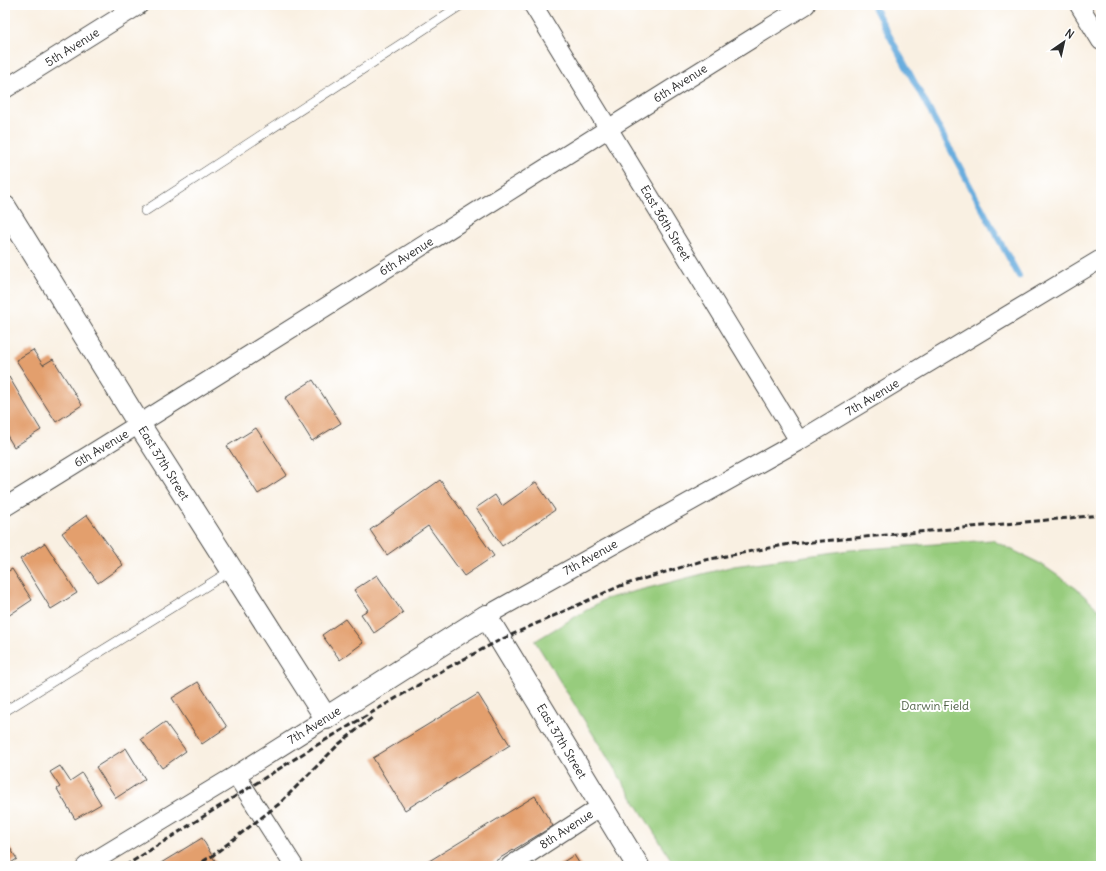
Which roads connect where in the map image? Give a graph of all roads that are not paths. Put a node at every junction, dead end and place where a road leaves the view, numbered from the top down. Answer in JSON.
{"nodes":[{"id":1,"x":139,"y":5,"type":"edge"},
{"id":2,"x":461,"y":5,"type":"edge"},
{"id":3,"x":532,"y":5,"type":"edge"},
{"id":4,"x":806,"y":5,"type":"edge"},
{"id":5,"x":1079,"y":5,"type":"edge"},
{"id":6,"x":1101,"y":41,"type":"edge"},
{"id":7,"x":5,"y":89,"type":"edge"},
{"id":8,"x":608,"y":128,"type":"junction"},
{"id":9,"x":5,"y":207,"type":"edge"},
{"id":10,"x":144,"y":211,"type":"dead end"},
{"id":11,"x":1101,"y":259,"type":"edge"},
{"id":12,"x":139,"y":424,"type":"junction"},
{"id":13,"x":799,"y":441,"type":"junction"},
{"id":14,"x":5,"y":507,"type":"edge"},
{"id":15,"x":232,"y":570,"type":"junction"},
{"id":16,"x":486,"y":616,"type":"junction"},
{"id":17,"x":5,"y":711,"type":"edge"},
{"id":18,"x":326,"y":718,"type":"junction"},
{"id":19,"x":236,"y":775,"type":"junction"},
{"id":20,"x":602,"y":806,"type":"junction"},
{"id":21,"x":86,"y":866,"type":"edge"},
{"id":22,"x":294,"y":866,"type":"edge"},
{"id":23,"x":510,"y":866,"type":"edge"},
{"id":24,"x":638,"y":866,"type":"edge"}],
"edges":[{"from":1,"to":7,"type":"street","name":"5th Avenue"},
{"from":2,"to":10,"type":"lane"},
{"from":3,"to":8,"type":"street","name":"East 36th Street"},
{"from":4,"to":8,"type":"street","name":"6th Avenue"},
{"from":5,"to":6,"type":"street"},
{"from":8,"to":12,"type":"street","name":"6th Avenue"},
{"from":8,"to":13,"type":"street","name":"East 36th Street"},
{"from":9,"to":12,"type":"street","name":"East 37th Street"},
{"from":11,"to":13,"type":"street","name":"7th Avenue"},
{"from":12,"to":14,"type":"street","name":"6th Avenue"},
{"from":12,"to":15,"type":"street","name":"East 37th Street"},
{"from":13,"to":16,"type":"street","name":"7th Avenue"},
{"from":15,"to":17,"type":"lane"},
{"from":15,"to":18,"type":"street","name":"East 37th Street"},
{"from":16,"to":18,"type":"street","name":"7th Avenue"},
{"from":16,"to":20,"type":"street","name":"East 37th Street"},
{"from":18,"to":19,"type":"street","name":"7th Avenue"},
{"from":19,"to":21,"type":"street","name":"7th Avenue"},
{"from":19,"to":22,"type":"street"},
{"from":20,"to":23,"type":"street","name":"8th Avenue"},
{"from":20,"to":24,"type":"street","name":"East 37th Street"}]}
